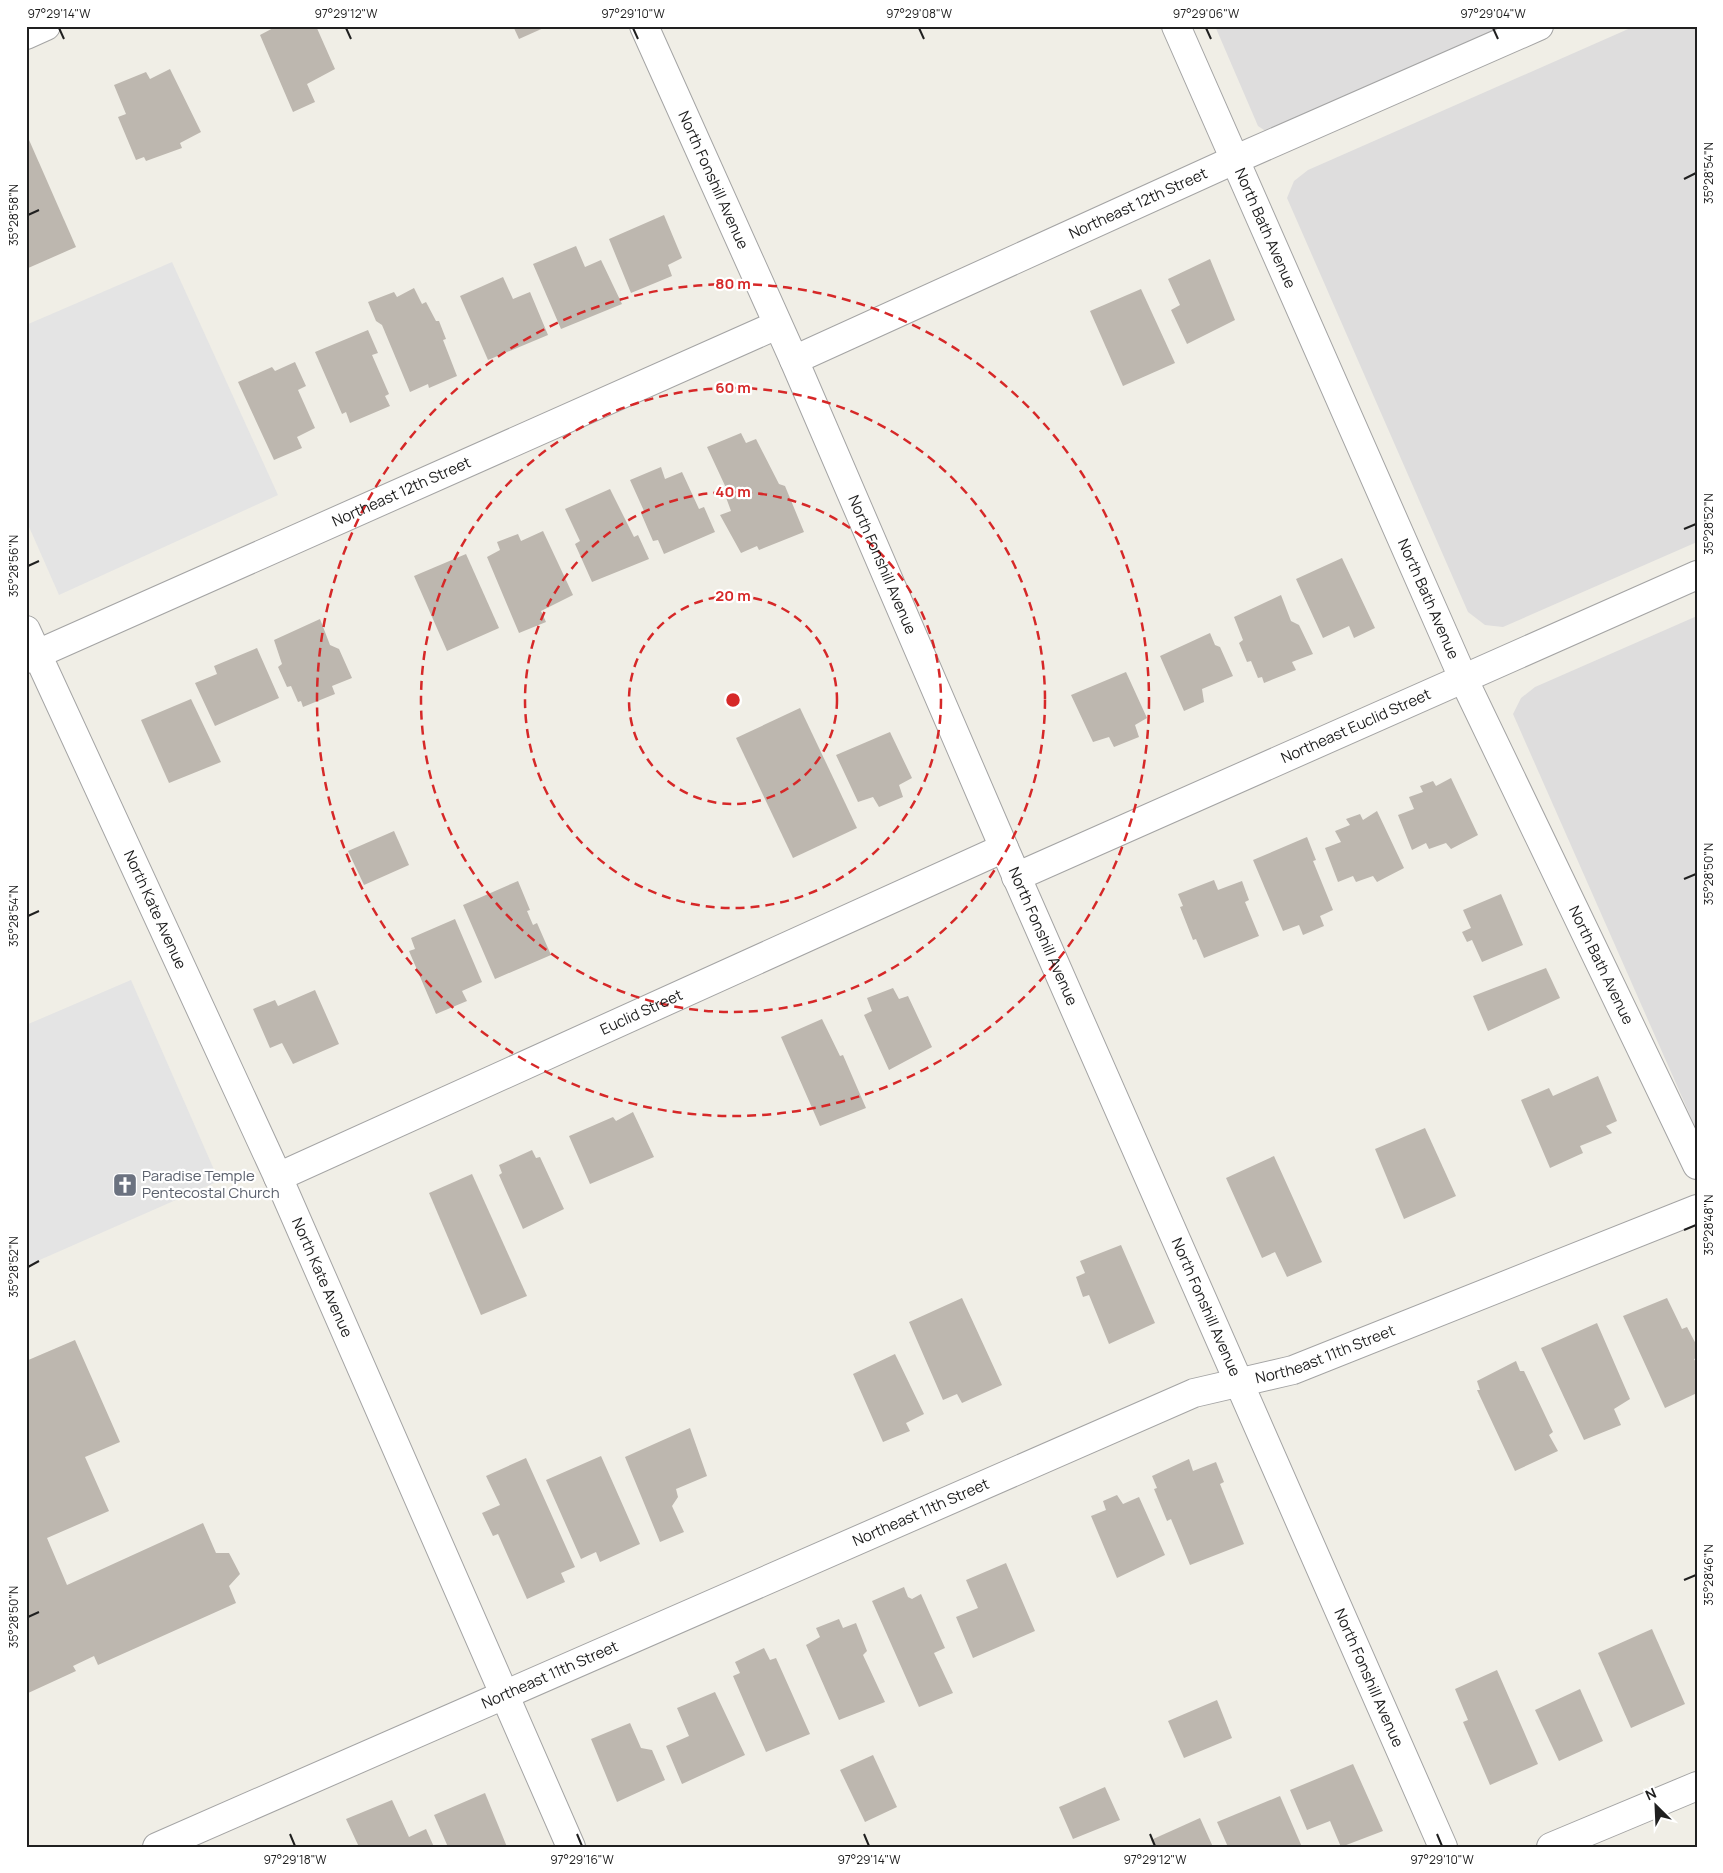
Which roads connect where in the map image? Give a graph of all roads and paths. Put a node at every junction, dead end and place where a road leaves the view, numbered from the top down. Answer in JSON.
{"nodes":[{"id":1,"x":46,"y":26,"type":"edge"},
{"id":2,"x":644,"y":26,"type":"edge"},
{"id":3,"x":1176,"y":26,"type":"edge"},
{"id":4,"x":1539,"y":26,"type":"edge"},
{"id":5,"x":26,"y":35,"type":"edge"},
{"id":6,"x":1234,"y":160,"type":"junction"},
{"id":7,"x":777,"y":325,"type":"junction"},
{"id":8,"x":794,"y":360,"type":"junction"},
{"id":9,"x":1697,"y":575,"type":"edge"},
{"id":10,"x":30,"y":648,"type":"edge"},
{"id":11,"x":1463,"y":678,"type":"junction"},
{"id":12,"x":1004,"y":848,"type":"junction"},
{"id":13,"x":1016,"y":877,"type":"junction"},
{"id":14,"x":1697,"y":1165,"type":"edge"},
{"id":15,"x":278,"y":1177,"type":"junction"},
{"id":16,"x":1697,"y":1210,"type":"edge"},
{"id":17,"x":1239,"y":1381,"type":"junction"},
{"id":18,"x":503,"y":1694,"type":"junction"},
{"id":19,"x":1697,"y":1786,"type":"edge"},
{"id":20,"x":157,"y":1847,"type":"edge"},
{"id":21,"x":571,"y":1847,"type":"edge"},
{"id":22,"x":1443,"y":1847,"type":"edge"},
{"id":23,"x":1551,"y":1847,"type":"edge"}],
"edges":[{"from":1,"to":5,"type":"street"},
{"from":2,"to":7,"type":"street","name":"North Fonshill Avenue"},
{"from":3,"to":6,"type":"street","name":"North Bath Avenue"},
{"from":4,"to":6,"type":"street","name":"Northeast 12th Street"},
{"from":6,"to":8,"type":"street","name":"Northeast 12th Street"},
{"from":6,"to":11,"type":"street","name":"North Bath Avenue"},
{"from":7,"to":8,"type":"street","name":"North Fonshill Avenue"},
{"from":7,"to":10,"type":"street","name":"Northeast 12th Street"},
{"from":8,"to":12,"type":"street","name":"North Fonshill Avenue"},
{"from":9,"to":11,"type":"street","name":"Northeast Euclid Street"},
{"from":10,"to":15,"type":"street","name":"North Kate Avenue"},
{"from":11,"to":13,"type":"street","name":"Northeast Euclid Street"},
{"from":11,"to":14,"type":"street","name":"North Bath Avenue"},
{"from":12,"to":13,"type":"street","name":"North Fonshill Avenue"},
{"from":12,"to":15,"type":"street","name":"Euclid Street"},
{"from":13,"to":17,"type":"street","name":"North Fonshill Avenue"},
{"from":15,"to":18,"type":"street","name":"North Kate Avenue"},
{"from":16,"to":17,"type":"street","name":"Northeast 11th Street"},
{"from":17,"to":18,"type":"street","name":"Northeast 11th Street"},
{"from":17,"to":22,"type":"street","name":"North Fonshill Avenue"},
{"from":18,"to":20,"type":"street","name":"Northeast 11th Street"},
{"from":18,"to":21,"type":"street","name":"North Kate Avenue"},
{"from":19,"to":23,"type":"street"}]}
